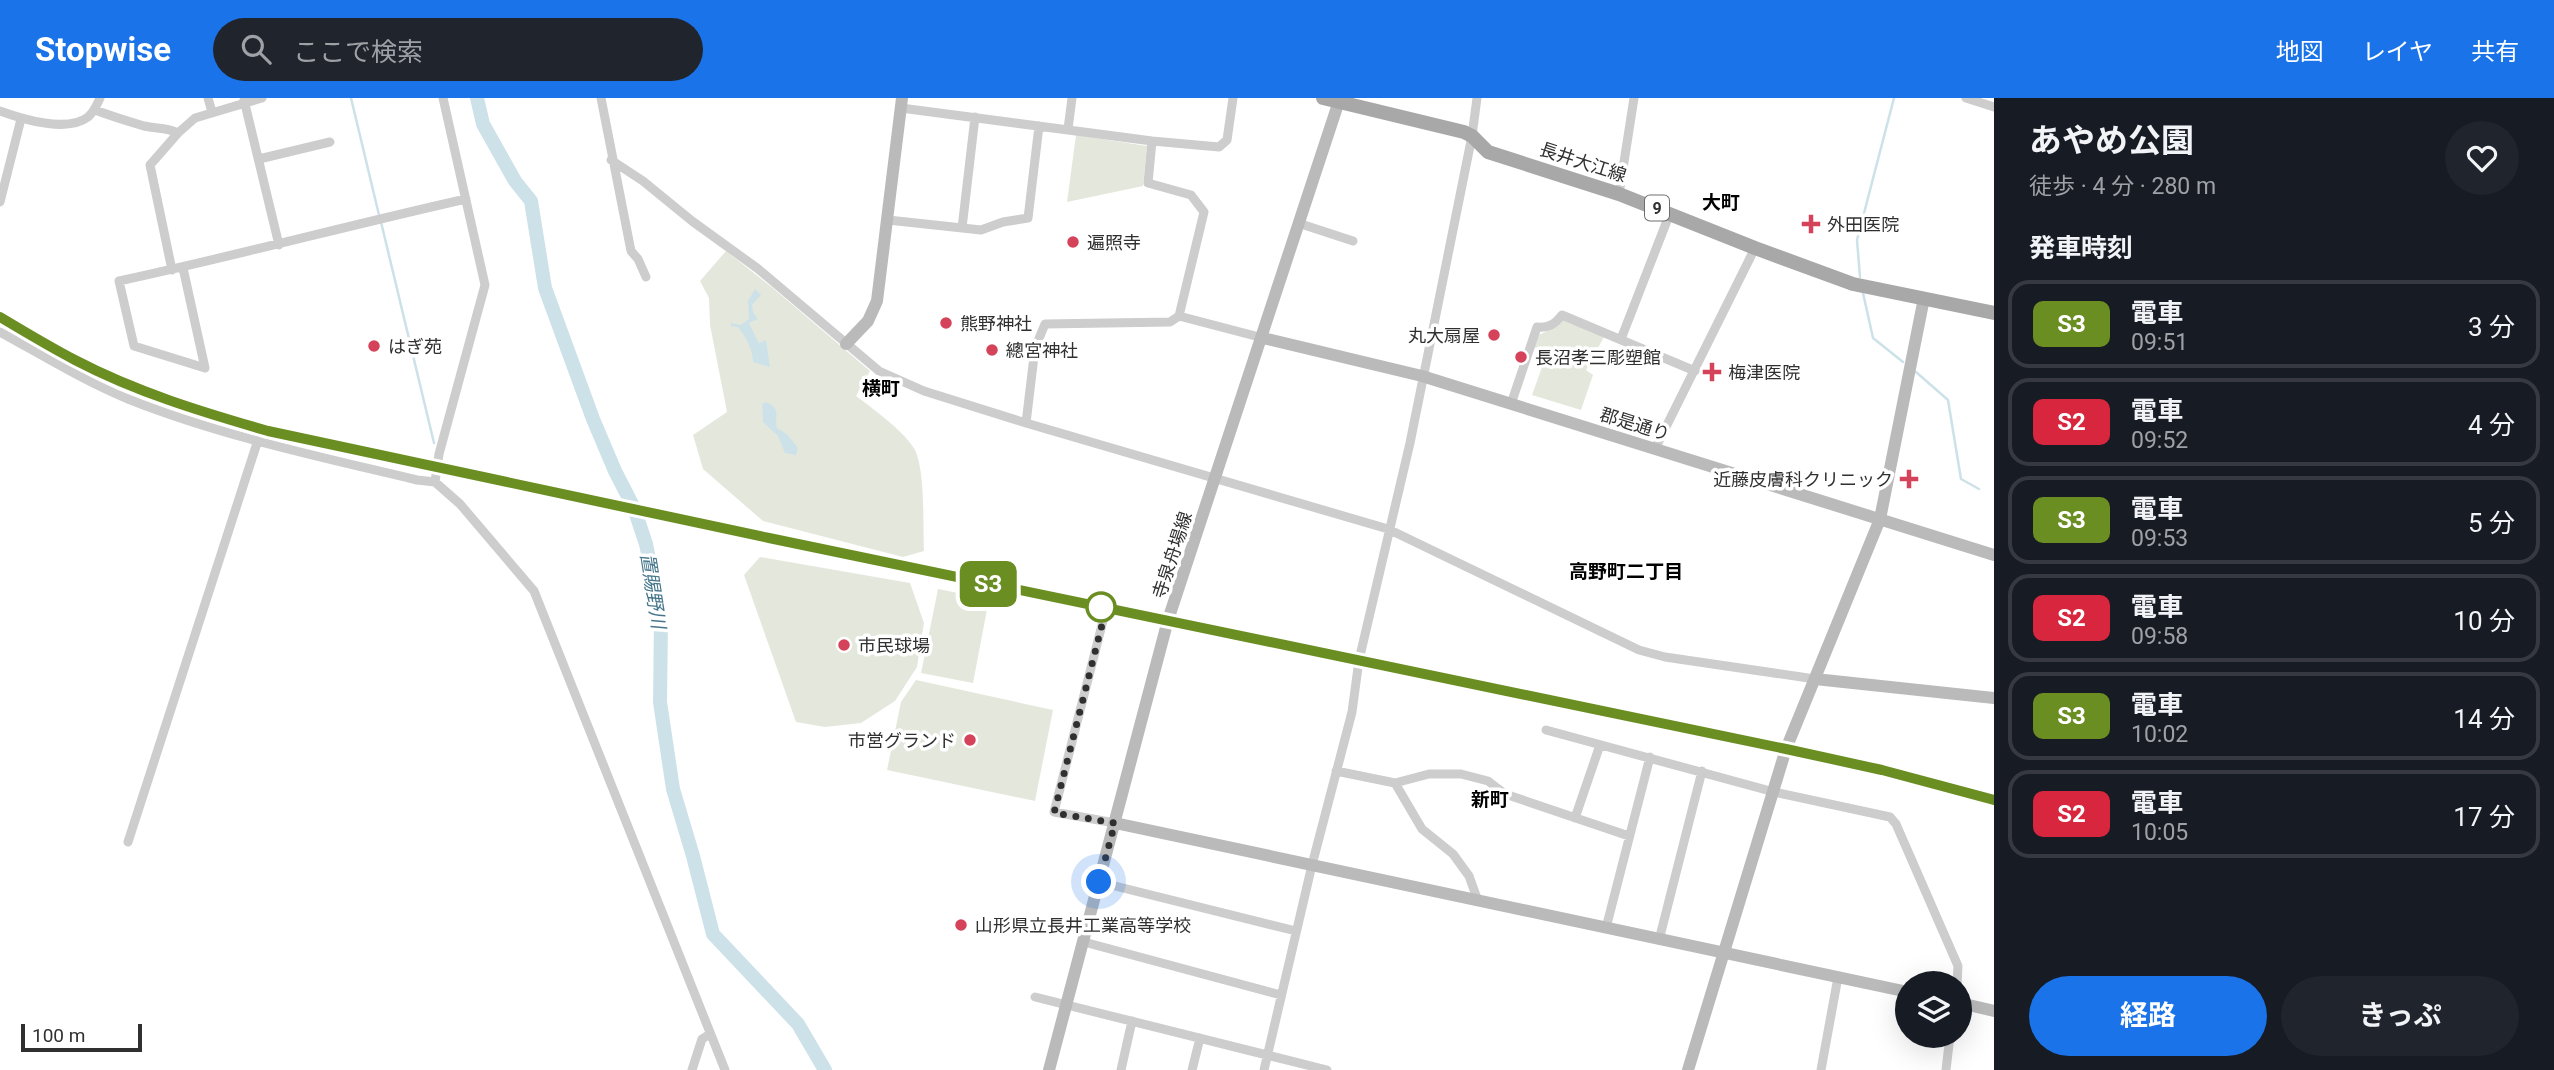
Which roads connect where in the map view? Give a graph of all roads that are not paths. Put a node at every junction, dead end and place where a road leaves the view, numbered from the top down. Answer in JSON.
{"nodes":[{"id":1,"x":100,"y":98,"type":"edge"},
{"id":2,"x":208,"y":98,"type":"edge"},
{"id":3,"x":262,"y":98,"type":"edge"},
{"id":4,"x":443,"y":98,"type":"edge"},
{"id":5,"x":601,"y":98,"type":"edge"},
{"id":6,"x":1072,"y":98,"type":"edge"},
{"id":7,"x":1233,"y":98,"type":"edge"},
{"id":8,"x":1323,"y":98,"type":"edge"},
{"id":9,"x":1477,"y":98,"type":"edge"},
{"id":10,"x":1634,"y":98,"type":"edge"},
{"id":11,"x":1966,"y":98,"type":"edge"},
{"id":12,"x":1340,"y":99,"type":"edge"},
{"id":13,"x":244,"y":101,"type":"edge"},
{"id":14,"x":902,"y":103,"type":"edge"},
{"id":15,"x":1994,"y":107,"type":"edge"},
{"id":16,"x":94,"y":110,"type":"junction"},
{"id":17,"x":0,"y":111,"type":"edge"},
{"id":18,"x":212,"y":112,"type":"junction"},
{"id":19,"x":975,"y":117,"type":"junction"},
{"id":20,"x":21,"y":119,"type":"junction"},
{"id":21,"x":1039,"y":126,"type":"junction"},
{"id":22,"x":1068,"y":129,"type":"junction"},
{"id":23,"x":178,"y":134,"type":"junction"},
{"id":24,"x":1472,"y":136,"type":"junction"},
{"id":25,"x":1152,"y":141,"type":"junction"},
{"id":26,"x":330,"y":142,"type":"dead end"},
{"id":27,"x":258,"y":159,"type":"junction"},
{"id":28,"x":611,"y":160,"type":"junction"},
{"id":29,"x":1619,"y":194,"type":"junction"},
{"id":30,"x":466,"y":199,"type":"junction"},
{"id":31,"x":0,"y":202,"type":"edge"},
{"id":32,"x":1670,"y":213,"type":"junction"},
{"id":33,"x":888,"y":220,"type":"junction"},
{"id":34,"x":1301,"y":224,"type":"junction"},
{"id":35,"x":962,"y":228,"type":"junction"},
{"id":36,"x":1353,"y":241,"type":"dead end"},
{"id":37,"x":279,"y":245,"type":"junction"},
{"id":38,"x":1755,"y":248,"type":"junction"},
{"id":39,"x":183,"y":268,"type":"junction"},
{"id":40,"x":172,"y":270,"type":"junction"},
{"id":41,"x":646,"y":277,"type":"dead end"},
{"id":42,"x":1924,"y":298,"type":"junction"},
{"id":43,"x":1994,"y":313,"type":"edge"},
{"id":44,"x":1179,"y":316,"type":"junction"},
{"id":45,"x":0,"y":332,"type":"edge"},
{"id":46,"x":1263,"y":338,"type":"junction"},
{"id":47,"x":1621,"y":339,"type":"junction"},
{"id":48,"x":846,"y":344,"type":"junction"},
{"id":49,"x":1695,"y":370,"type":"junction"},
{"id":50,"x":1422,"y":376,"type":"junction"},
{"id":51,"x":1511,"y":404,"type":"junction"},
{"id":52,"x":1026,"y":423,"type":"junction"},
{"id":53,"x":258,"y":440,"type":"junction"},
{"id":54,"x":1656,"y":449,"type":"junction"},
{"id":55,"x":1216,"y":479,"type":"junction"},
{"id":56,"x":435,"y":482,"type":"junction"},
{"id":57,"x":1880,"y":519,"type":"junction"},
{"id":58,"x":1388,"y":529,"type":"junction"},
{"id":59,"x":1994,"y":555,"type":"edge"},
{"id":60,"x":1104,"y":617,"type":"dead end"},
{"id":61,"x":1815,"y":679,"type":"junction"},
{"id":62,"x":1994,"y":698,"type":"edge"},
{"id":63,"x":1546,"y":730,"type":"dead end"},
{"id":64,"x":1600,"y":745,"type":"junction"},
{"id":65,"x":1650,"y":757,"type":"junction"},
{"id":66,"x":1336,"y":771,"type":"junction"},
{"id":67,"x":1702,"y":771,"type":"junction"},
{"id":68,"x":1395,"y":783,"type":"junction"},
{"id":69,"x":1774,"y":792,"type":"junction"},
{"id":70,"x":1574,"y":818,"type":"junction"},
{"id":71,"x":1115,"y":823,"type":"junction"},
{"id":72,"x":1629,"y":836,"type":"junction"},
{"id":73,"x":128,"y":842,"type":"dead end"},
{"id":74,"x":1312,"y":865,"type":"junction"},
{"id":75,"x":1099,"y":882,"type":"junction"},
{"id":76,"x":1478,"y":901,"type":"junction"},
{"id":77,"x":1606,"y":928,"type":"junction"},
{"id":78,"x":1296,"y":931,"type":"junction"},
{"id":79,"x":1658,"y":940,"type":"junction"},
{"id":80,"x":1084,"y":942,"type":"junction"},
{"id":81,"x":1724,"y":953,"type":"junction"},
{"id":82,"x":1958,"y":971,"type":"edge"},
{"id":83,"x":1838,"y":977,"type":"junction"},
{"id":84,"x":1895,"y":989,"type":"edge"},
{"id":85,"x":1281,"y":995,"type":"junction"},
{"id":86,"x":1035,"y":997,"type":"dead end"},
{"id":87,"x":1067,"y":1005,"type":"junction"},
{"id":88,"x":1972,"y":1005,"type":"edge"},
{"id":89,"x":1994,"y":1010,"type":"edge"},
{"id":90,"x":1132,"y":1021,"type":"junction"},
{"id":91,"x":710,"y":1034,"type":"junction"},
{"id":92,"x":1200,"y":1038,"type":"junction"},
{"id":93,"x":1949,"y":1048,"type":"edge"},
{"id":94,"x":1267,"y":1056,"type":"junction"},
{"id":95,"x":692,"y":1070,"type":"edge"},
{"id":96,"x":726,"y":1070,"type":"edge"},
{"id":97,"x":1049,"y":1070,"type":"edge"},
{"id":98,"x":1121,"y":1070,"type":"edge"},
{"id":99,"x":1192,"y":1070,"type":"edge"},
{"id":100,"x":1264,"y":1070,"type":"edge"},
{"id":101,"x":1327,"y":1070,"type":"edge"},
{"id":102,"x":1688,"y":1070,"type":"edge"},
{"id":103,"x":1821,"y":1070,"type":"edge"},
{"id":104,"x":1946,"y":1070,"type":"edge"}],
"edges":[{"from":1,"to":16,"type":"street"},
{"from":2,"to":18,"type":"street"},
{"from":3,"to":13,"type":"street"},
{"from":4,"to":30,"type":"street"},
{"from":5,"to":28,"type":"street"},
{"from":6,"to":22,"type":"street"},
{"from":7,"to":25,"type":"street"},
{"from":8,"to":12,"type":"main road","name":"長井大江線","number":"9"},
{"from":9,"to":24,"type":"street"},
{"from":10,"to":29,"type":"street"},
{"from":11,"to":15,"type":"street"},
{"from":12,"to":24,"type":"main road","name":"長井大江線","number":"9"},
{"from":12,"to":34,"type":"street","name":"寺泉舟場線"},
{"from":13,"to":18,"type":"street"},
{"from":13,"to":27,"type":"street"},
{"from":14,"to":19,"type":"street"},
{"from":14,"to":33,"type":"street"},
{"from":16,"to":20,"type":"street"},
{"from":16,"to":23,"type":"street"},
{"from":17,"to":20,"type":"street"},
{"from":18,"to":23,"type":"street"},
{"from":19,"to":21,"type":"street"},
{"from":19,"to":35,"type":"street"},
{"from":20,"to":31,"type":"street"},
{"from":21,"to":22,"type":"street"},
{"from":21,"to":35,"type":"street"},
{"from":22,"to":25,"type":"street"},
{"from":23,"to":40,"type":"street"},
{"from":24,"to":29,"type":"main road","name":"長井大江線","number":"9"},
{"from":24,"to":50,"type":"street"},
{"from":25,"to":44,"type":"street"},
{"from":26,"to":27,"type":"street"},
{"from":27,"to":37,"type":"street"},
{"from":28,"to":41,"type":"street"},
{"from":28,"to":48,"type":"street"},
{"from":29,"to":32,"type":"main road","name":"長井大江線","number":"9"},
{"from":30,"to":37,"type":"street"},
{"from":30,"to":56,"type":"street"},
{"from":32,"to":38,"type":"main road","name":"長井大江線","number":"9"},
{"from":32,"to":47,"type":"street"},
{"from":33,"to":35,"type":"street"},
{"from":33,"to":48,"type":"street"},
{"from":34,"to":36,"type":"street"},
{"from":34,"to":46,"type":"street","name":"寺泉舟場線"},
{"from":37,"to":39,"type":"street"},
{"from":38,"to":42,"type":"main road","name":"長井大江線","number":"9"},
{"from":38,"to":49,"type":"street"},
{"from":39,"to":40,"type":"street"},
{"from":39,"to":40,"type":"street"},
{"from":42,"to":43,"type":"main road","name":"長井大江線","number":"9"},
{"from":42,"to":57,"type":"street"},
{"from":44,"to":46,"type":"street"},
{"from":44,"to":52,"type":"street"},
{"from":45,"to":53,"type":"street"},
{"from":46,"to":50,"type":"street","name":"郡是通り"},
{"from":46,"to":55,"type":"street","name":"寺泉舟場線"},
{"from":47,"to":49,"type":"street"},
{"from":47,"to":51,"type":"street"},
{"from":48,"to":52,"type":"street"},
{"from":49,"to":54,"type":"street"},
{"from":50,"to":51,"type":"street","name":"郡是通り"},
{"from":50,"to":58,"type":"street"},
{"from":51,"to":54,"type":"street","name":"郡是通り"},
{"from":52,"to":55,"type":"street"},
{"from":53,"to":56,"type":"street"},
{"from":53,"to":73,"type":"street"},
{"from":54,"to":57,"type":"street","name":"郡是通り"},
{"from":55,"to":58,"type":"street"},
{"from":55,"to":71,"type":"street","name":"寺泉舟場線"},
{"from":56,"to":91,"type":"street"},
{"from":57,"to":59,"type":"street","name":"郡是通り"},
{"from":57,"to":61,"type":"street"},
{"from":58,"to":61,"type":"street"},
{"from":58,"to":66,"type":"street"},
{"from":60,"to":71,"type":"street"},
{"from":61,"to":62,"type":"street"},
{"from":61,"to":69,"type":"street"},
{"from":63,"to":64,"type":"street"},
{"from":64,"to":65,"type":"street"},
{"from":64,"to":70,"type":"street"},
{"from":65,"to":67,"type":"street"},
{"from":65,"to":72,"type":"street"},
{"from":66,"to":68,"type":"street"},
{"from":66,"to":74,"type":"street"},
{"from":67,"to":69,"type":"street"},
{"from":67,"to":79,"type":"street"},
{"from":68,"to":70,"type":"street"},
{"from":68,"to":76,"type":"street"},
{"from":69,"to":81,"type":"street"},
{"from":69,"to":82,"type":"street"},
{"from":70,"to":72,"type":"street"},
{"from":71,"to":74,"type":"street"},
{"from":71,"to":75,"type":"street","name":"寺泉舟場線"},
{"from":72,"to":77,"type":"street"},
{"from":74,"to":76,"type":"street"},
{"from":74,"to":78,"type":"street"},
{"from":75,"to":78,"type":"street"},
{"from":75,"to":80,"type":"street","name":"寺泉舟場線"},
{"from":76,"to":77,"type":"street"},
{"from":77,"to":79,"type":"street"},
{"from":78,"to":85,"type":"street"},
{"from":79,"to":81,"type":"street"},
{"from":80,"to":85,"type":"street"},
{"from":80,"to":87,"type":"street","name":"寺泉舟場線"},
{"from":81,"to":83,"type":"street"},
{"from":81,"to":102,"type":"street"},
{"from":83,"to":84,"type":"street"},
{"from":83,"to":103,"type":"street"},
{"from":85,"to":94,"type":"street"},
{"from":86,"to":87,"type":"street"},
{"from":87,"to":90,"type":"street"},
{"from":87,"to":97,"type":"street","name":"寺泉舟場線"},
{"from":88,"to":89,"type":"street"},
{"from":90,"to":92,"type":"street"},
{"from":90,"to":98,"type":"street"},
{"from":91,"to":95,"type":"street"},
{"from":91,"to":96,"type":"street"},
{"from":92,"to":94,"type":"street"},
{"from":92,"to":99,"type":"street"},
{"from":93,"to":104,"type":"street"},
{"from":94,"to":100,"type":"street"},
{"from":94,"to":101,"type":"street"}]}
